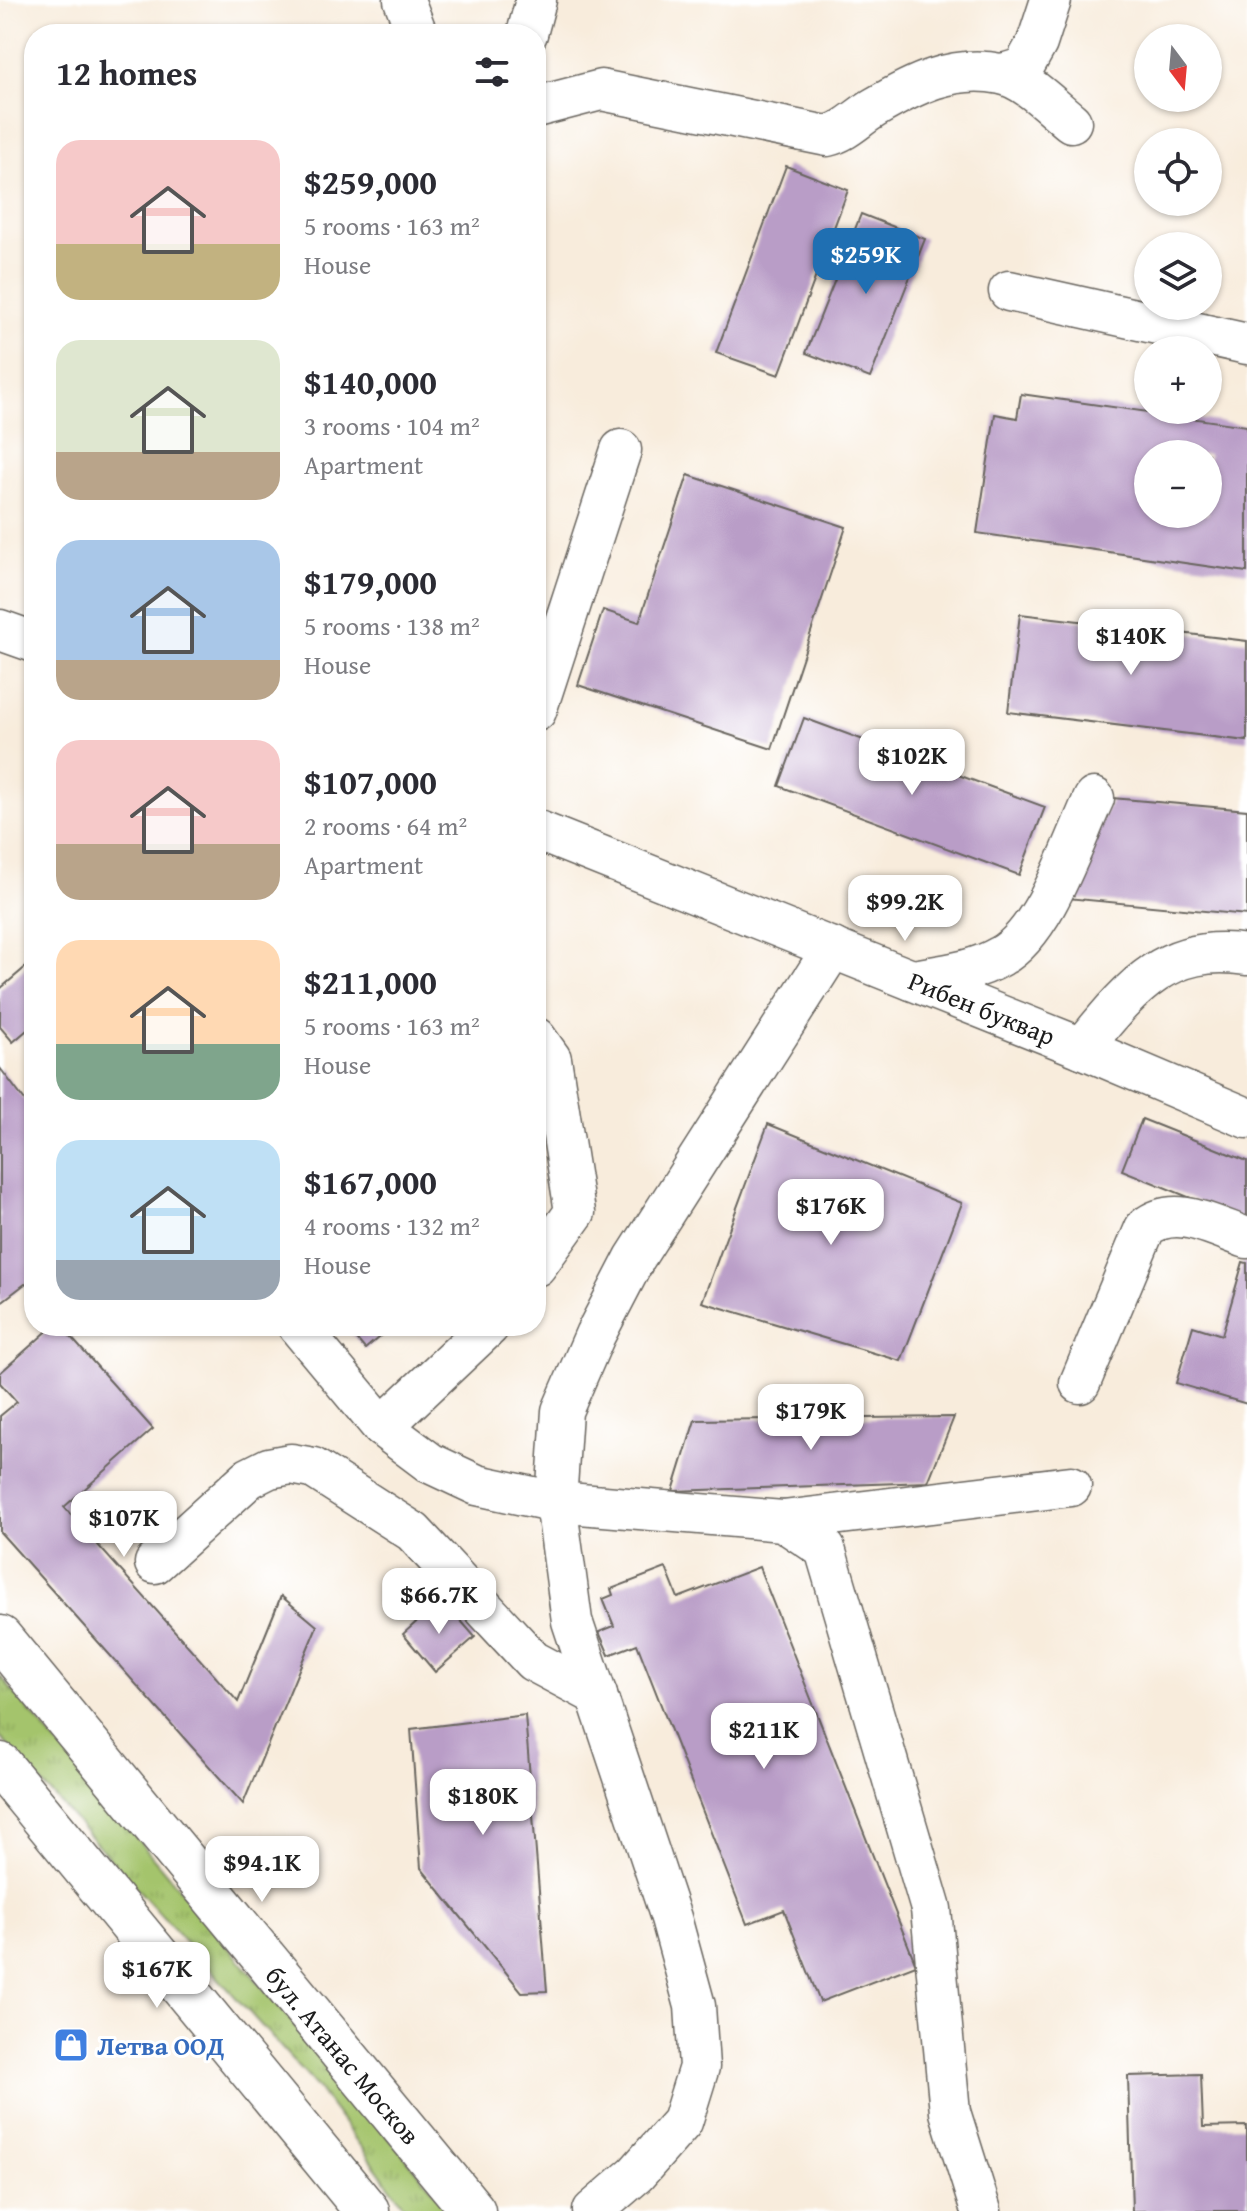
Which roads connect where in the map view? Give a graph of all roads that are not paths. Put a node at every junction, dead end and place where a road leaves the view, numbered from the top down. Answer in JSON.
{"nodes":[{"id":1,"x":404,"y":0,"type":"edge"},
{"id":2,"x":536,"y":0,"type":"edge"},
{"id":3,"x":1051,"y":0,"type":"edge"},
{"id":4,"x":413,"y":24,"type":"edge"},
{"id":5,"x":530,"y":24,"type":"edge"},
{"id":6,"x":1003,"y":74,"type":"junction"},
{"id":7,"x":546,"y":104,"type":"edge"},
{"id":8,"x":1071,"y":122,"type":"dead end"},
{"id":9,"x":1009,"y":291,"type":"dead end"},
{"id":10,"x":1247,"y":344,"type":"edge"},
{"id":11,"x":621,"y":450,"type":"dead end"},
{"id":12,"x":0,"y":630,"type":"edge"},
{"id":13,"x":24,"y":638,"type":"edge"},
{"id":14,"x":546,"y":680,"type":"edge"},
{"id":15,"x":1094,"y":798,"type":"dead end"},
{"id":16,"x":546,"y":834,"type":"edge"},
{"id":17,"x":833,"y":948,"type":"junction"},
{"id":18,"x":1247,"y":955,"type":"edge"},
{"id":19,"x":912,"y":980,"type":"junction"},
{"id":20,"x":546,"y":1047,"type":"edge"},
{"id":21,"x":1082,"y":1048,"type":"junction"},
{"id":22,"x":1247,"y":1118,"type":"edge"},
{"id":23,"x":1247,"y":1238,"type":"edge"},
{"id":24,"x":546,"y":1252,"type":"edge"},
{"id":25,"x":306,"y":1336,"type":"edge"},
{"id":26,"x":478,"y":1336,"type":"edge"},
{"id":27,"x":1080,"y":1383,"type":"dead end"},
{"id":28,"x":382,"y":1427,"type":"junction"},
{"id":29,"x":1071,"y":1486,"type":"dead end"},
{"id":30,"x":556,"y":1502,"type":"junction"},
{"id":31,"x":783,"y":1521,"type":"junction"},
{"id":32,"x":155,"y":1563,"type":"dead end"},
{"id":33,"x":0,"y":1638,"type":"edge"},
{"id":34,"x":597,"y":1695,"type":"junction"},
{"id":35,"x":0,"y":1765,"type":"edge"},
{"id":36,"x":617,"y":2203,"type":"edge"},
{"id":37,"x":367,"y":2211,"type":"edge"},
{"id":38,"x":473,"y":2211,"type":"edge"},
{"id":39,"x":981,"y":2211,"type":"edge"}],
"edges":[{"from":1,"to":4,"type":"street"},
{"from":2,"to":5,"type":"street"},
{"from":3,"to":6,"type":"street"},
{"from":6,"to":7,"type":"street"},
{"from":6,"to":8,"type":"street"},
{"from":9,"to":10,"type":"street"},
{"from":11,"to":14,"type":"street"},
{"from":12,"to":13,"type":"street"},
{"from":15,"to":19,"type":"street"},
{"from":16,"to":17,"type":"street","name":"Рибен буквар"},
{"from":17,"to":19,"type":"street","name":"Рибен буквар"},
{"from":17,"to":30,"type":"street"},
{"from":18,"to":21,"type":"street"},
{"from":19,"to":21,"type":"street","name":"Рибен буквар"},
{"from":20,"to":24,"type":"street"},
{"from":21,"to":22,"type":"street","name":"Рибен буквар"},
{"from":23,"to":27,"type":"street"},
{"from":25,"to":28,"type":"street"},
{"from":26,"to":28,"type":"street"},
{"from":28,"to":30,"type":"street"},
{"from":29,"to":31,"type":"street"},
{"from":30,"to":31,"type":"street"},
{"from":30,"to":34,"type":"street"},
{"from":31,"to":39,"type":"street"},
{"from":32,"to":34,"type":"street"},
{"from":33,"to":38,"type":"main road","name":"бул. Атанас Москов"},
{"from":34,"to":36,"type":"street"},
{"from":35,"to":37,"type":"main road"}]}
